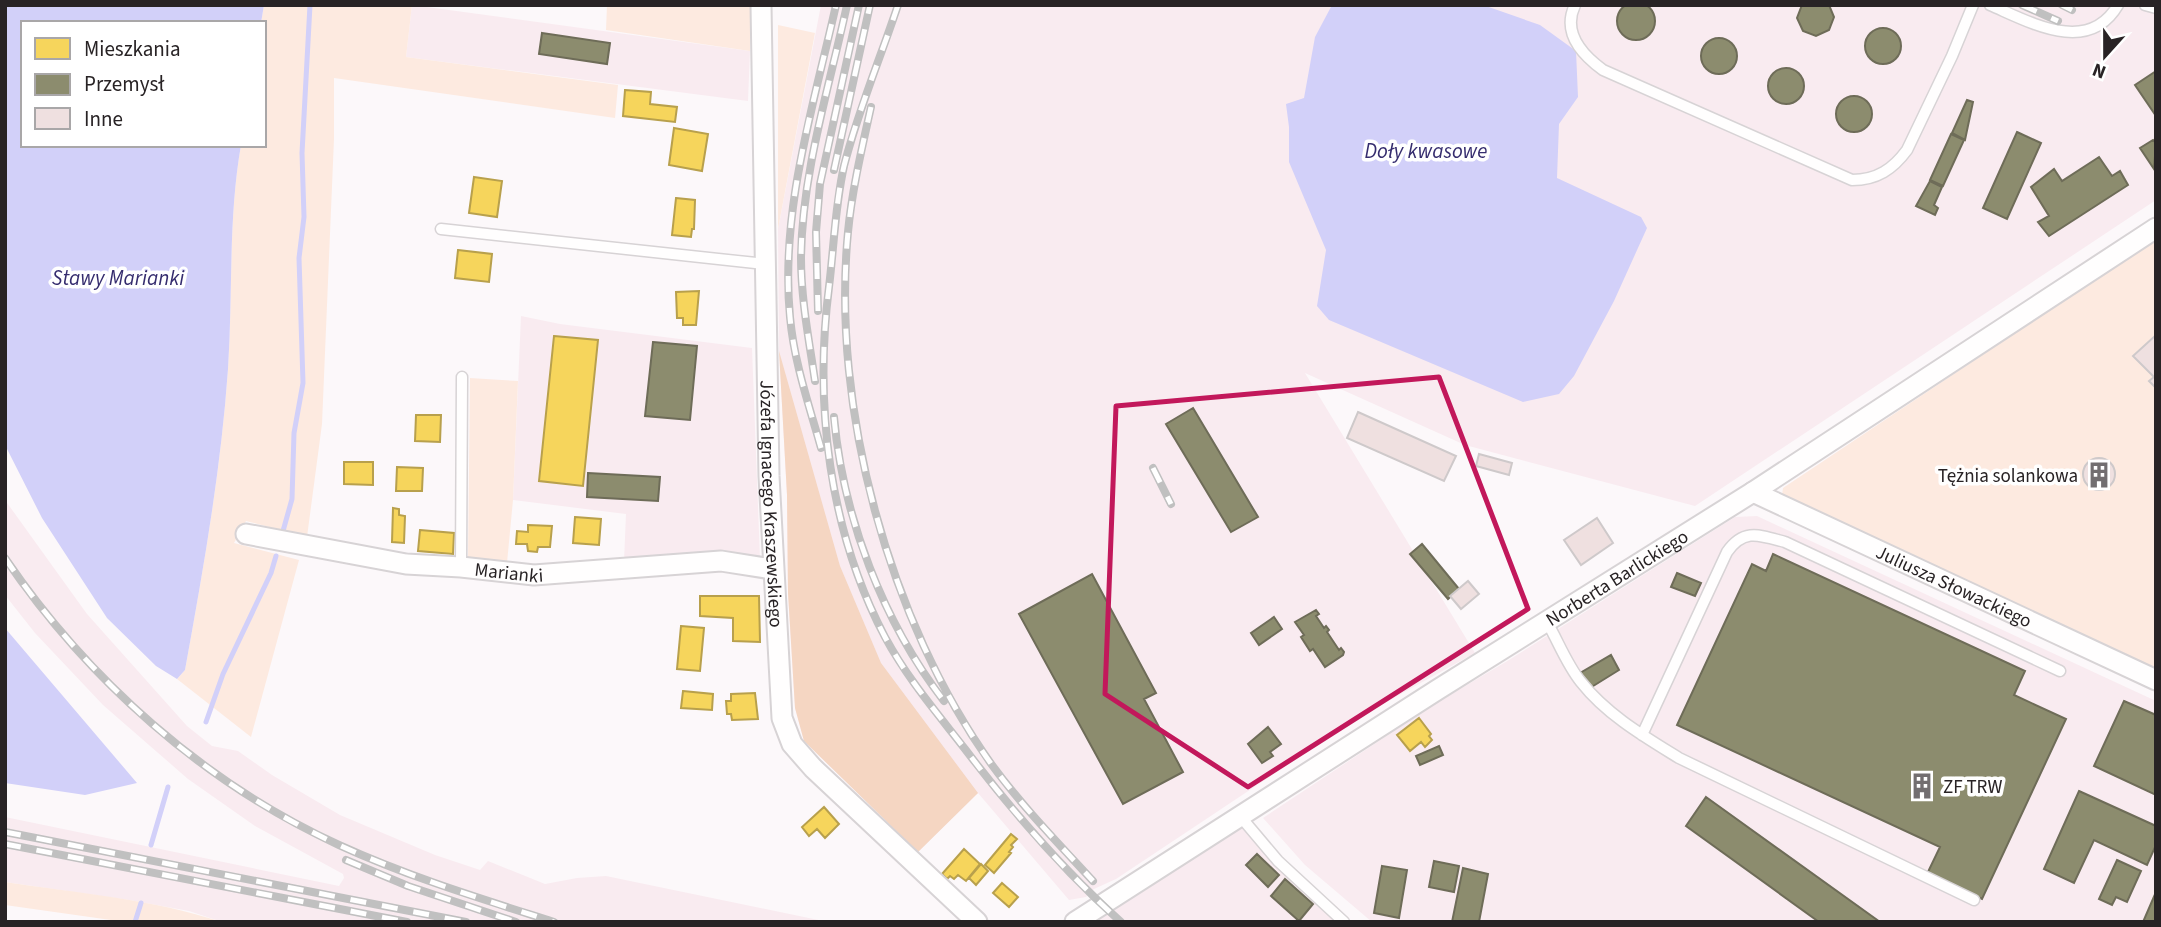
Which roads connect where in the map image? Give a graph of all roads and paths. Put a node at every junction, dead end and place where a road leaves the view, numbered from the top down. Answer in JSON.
{"nodes":[{"id":1,"x":761,"y":5,"type":"edge"},
{"id":2,"x":1575,"y":5,"type":"edge"},
{"id":3,"x":1973,"y":5,"type":"edge"},
{"id":4,"x":1990,"y":5,"type":"edge"},
{"id":5,"x":2118,"y":5,"type":"edge"},
{"id":6,"x":2145,"y":5,"type":"edge"},
{"id":7,"x":2156,"y":8,"type":"edge"},
{"id":8,"x":2156,"y":228,"type":"edge"},
{"id":9,"x":441,"y":229,"type":"dead end"},
{"id":10,"x":765,"y":264,"type":"junction"},
{"id":11,"x":462,"y":377,"type":"dead end"},
{"id":12,"x":1753,"y":492,"type":"junction"},
{"id":13,"x":246,"y":534,"type":"dead end"},
{"id":14,"x":461,"y":567,"type":"junction"},
{"id":15,"x":772,"y":569,"type":"junction"},
{"id":16,"x":1547,"y":622,"type":"junction"},
{"id":17,"x":2060,"y":671,"type":"dead end"},
{"id":18,"x":2156,"y":680,"type":"edge"},
{"id":19,"x":1642,"y":735,"type":"junction"},
{"id":20,"x":1241,"y":816,"type":"junction"},
{"id":21,"x":1974,"y":900,"type":"dead end"},
{"id":22,"x":977,"y":922,"type":"edge"},
{"id":23,"x":1075,"y":922,"type":"edge"},
{"id":24,"x":1344,"y":922,"type":"edge"}],
"edges":[{"from":1,"to":10,"type":"street","name":"Józefa Ignacego Kraszewskiego"},
{"from":2,"to":3,"type":"lane"},
{"from":4,"to":5,"type":"lane"},
{"from":6,"to":7,"type":"lane"},
{"from":8,"to":12,"type":"street","name":"Norberta Barlickiego"},
{"from":9,"to":10,"type":"lane"},
{"from":10,"to":15,"type":"street","name":"Józefa Ignacego Kraszewskiego"},
{"from":11,"to":14,"type":"lane"},
{"from":12,"to":16,"type":"street","name":"Norberta Barlickiego"},
{"from":12,"to":18,"type":"street","name":"Juliusza Słowackiego"},
{"from":13,"to":14,"type":"street","name":"Marianki"},
{"from":14,"to":15,"type":"street","name":"Marianki"},
{"from":15,"to":22,"type":"street","name":"Józefa Ignacego Kraszewskiego"},
{"from":16,"to":19,"type":"lane"},
{"from":16,"to":20,"type":"street","name":"Norberta Barlickiego"},
{"from":17,"to":19,"type":"lane"},
{"from":19,"to":21,"type":"lane"},
{"from":20,"to":23,"type":"street","name":"Norberta Barlickiego"},
{"from":20,"to":24,"type":"lane"}]}
